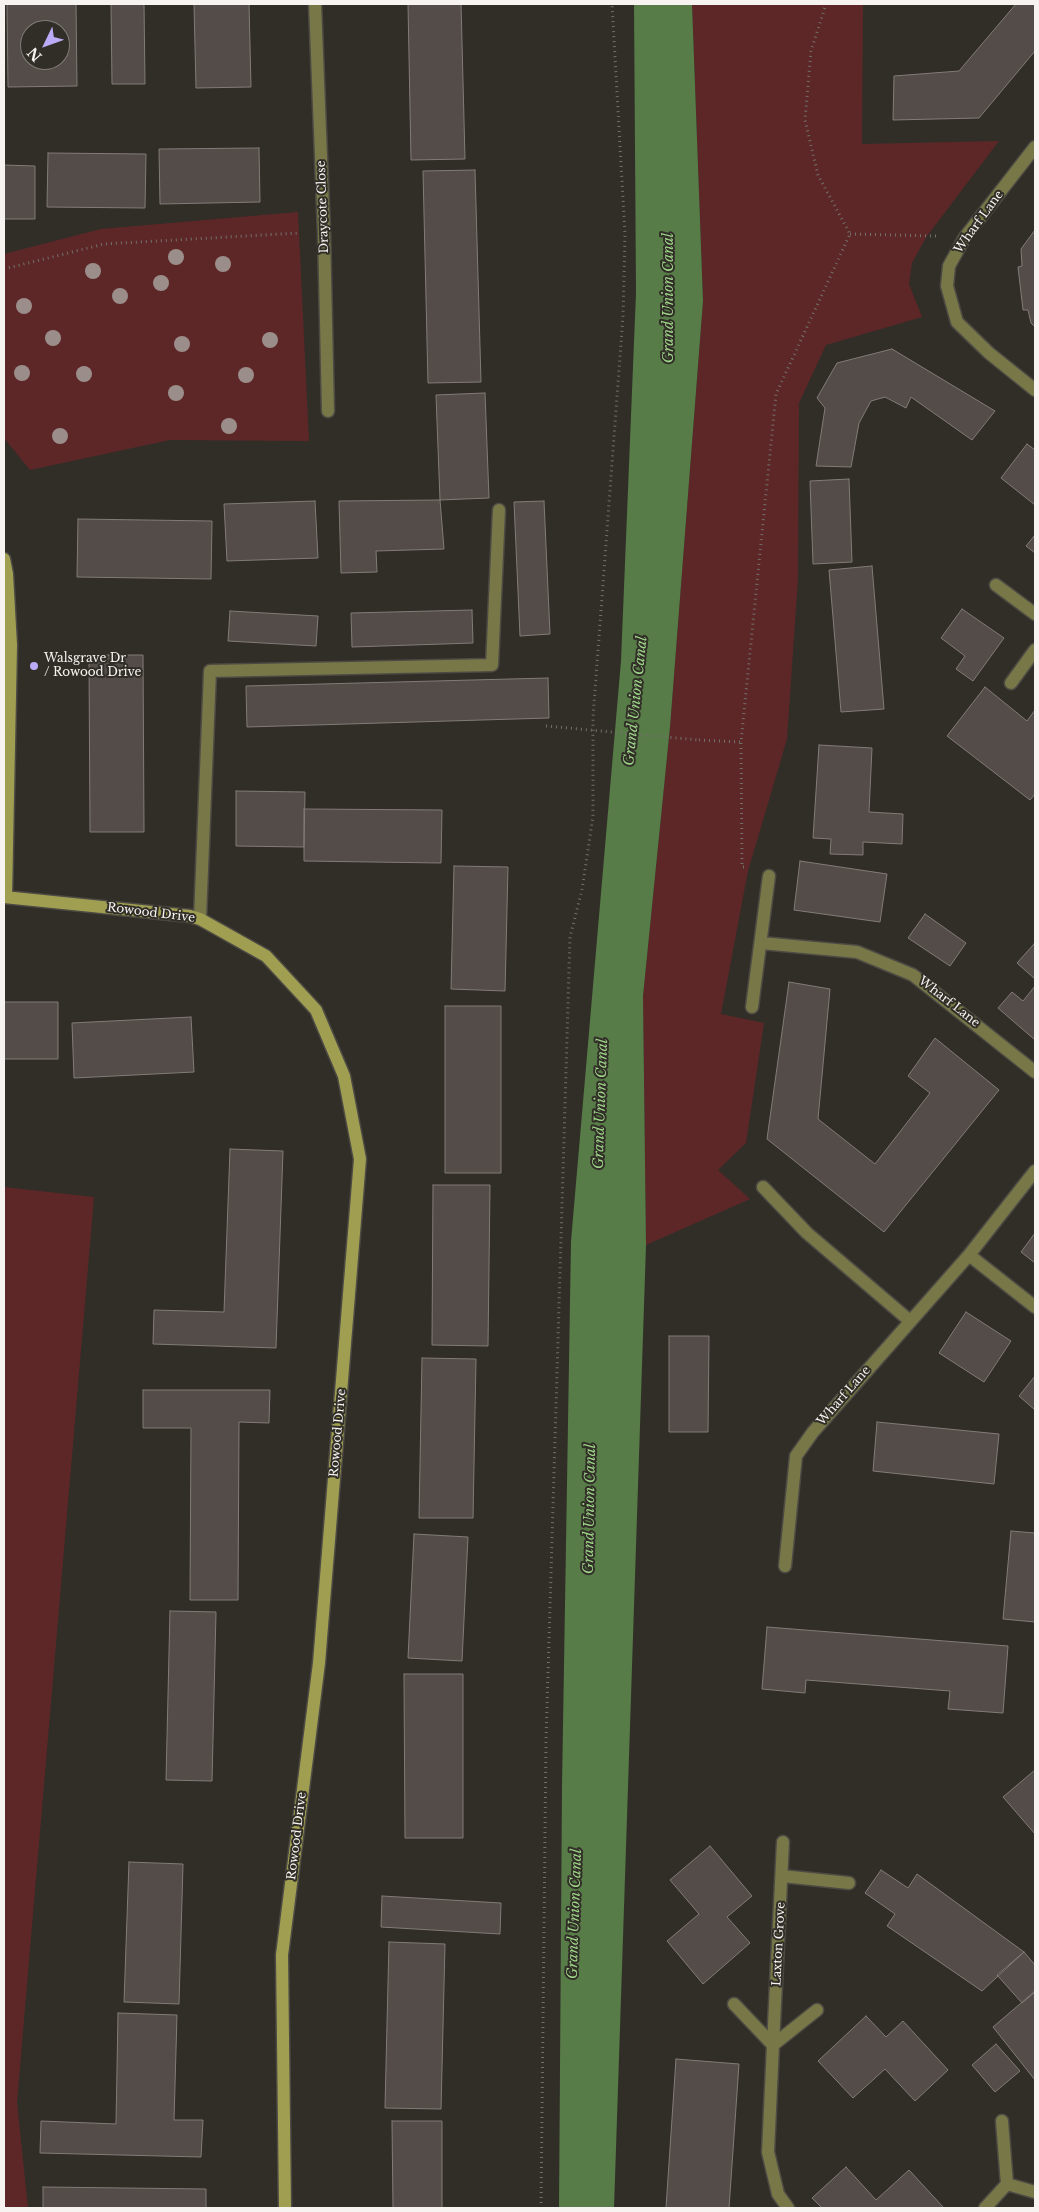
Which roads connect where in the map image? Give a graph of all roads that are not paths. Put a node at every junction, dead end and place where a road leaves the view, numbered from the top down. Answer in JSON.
{"nodes":[{"id":1,"x":315,"y":4,"type":"edge"},
{"id":2,"x":1035,"y":147,"type":"edge"},
{"id":3,"x":1035,"y":390,"type":"edge"},
{"id":4,"x":328,"y":411,"type":"dead end"},
{"id":5,"x":499,"y":510,"type":"dead end"},
{"id":6,"x":4,"y":559,"type":"edge"},
{"id":7,"x":996,"y":585,"type":"dead end"},
{"id":8,"x":1035,"y":614,"type":"edge"},
{"id":9,"x":1035,"y":650,"type":"edge"},
{"id":10,"x":1011,"y":683,"type":"dead end"},
{"id":11,"x":768,"y":876,"type":"road end"},
{"id":12,"x":5,"y":897,"type":"edge"},
{"id":13,"x":200,"y":919,"type":"junction"},
{"id":14,"x":761,"y":943,"type":"junction"},
{"id":15,"x":752,"y":1007,"type":"dead end"},
{"id":16,"x":1035,"y":1072,"type":"edge"},
{"id":17,"x":1035,"y":1171,"type":"edge"},
{"id":18,"x":763,"y":1187,"type":"dead end"},
{"id":19,"x":968,"y":1256,"type":"junction"},
{"id":20,"x":1035,"y":1307,"type":"edge"},
{"id":21,"x":910,"y":1321,"type":"junction"},
{"id":22,"x":785,"y":1566,"type":"dead end"},
{"id":23,"x":783,"y":1842,"type":"dead end"},
{"id":24,"x":782,"y":1876,"type":"junction"},
{"id":25,"x":849,"y":1883,"type":"dead end"},
{"id":26,"x":734,"y":2004,"type":"dead end"},
{"id":27,"x":817,"y":2010,"type":"dead end"},
{"id":28,"x":774,"y":2045,"type":"junction"},
{"id":29,"x":1002,"y":2121,"type":"dead end"},
{"id":30,"x":1007,"y":2184,"type":"junction"},
{"id":31,"x":1035,"y":2192,"type":"edge"},
{"id":32,"x":285,"y":2208,"type":"edge"},
{"id":33,"x":788,"y":2208,"type":"edge"},
{"id":34,"x":985,"y":2208,"type":"edge"}],
"edges":[{"from":1,"to":4,"type":"street","name":"Draycote Close"},
{"from":2,"to":3,"type":"street","name":"Wharf Lane"},
{"from":5,"to":13,"type":"street"},
{"from":6,"to":12,"type":"street"},
{"from":7,"to":8,"type":"street"},
{"from":9,"to":10,"type":"street"},
{"from":11,"to":14,"type":"street"},
{"from":12,"to":13,"type":"street","name":"Rowood Drive"},
{"from":13,"to":32,"type":"street","name":"Rowood Drive"},
{"from":14,"to":15,"type":"street"},
{"from":14,"to":16,"type":"street","name":"Wharf Lane"},
{"from":17,"to":19,"type":"street","name":"Wharf Lane"},
{"from":18,"to":21,"type":"street"},
{"from":19,"to":20,"type":"street"},
{"from":19,"to":21,"type":"street","name":"Wharf Lane"},
{"from":21,"to":22,"type":"street","name":"Wharf Lane"},
{"from":23,"to":24,"type":"street","name":"Laxton Grove"},
{"from":24,"to":25,"type":"street"},
{"from":24,"to":28,"type":"street","name":"Laxton Grove"},
{"from":26,"to":28,"type":"street"},
{"from":27,"to":28,"type":"street"},
{"from":28,"to":33,"type":"street","name":"Laxton Grove"},
{"from":29,"to":30,"type":"street"},
{"from":30,"to":31,"type":"street"},
{"from":30,"to":34,"type":"street"}]}
